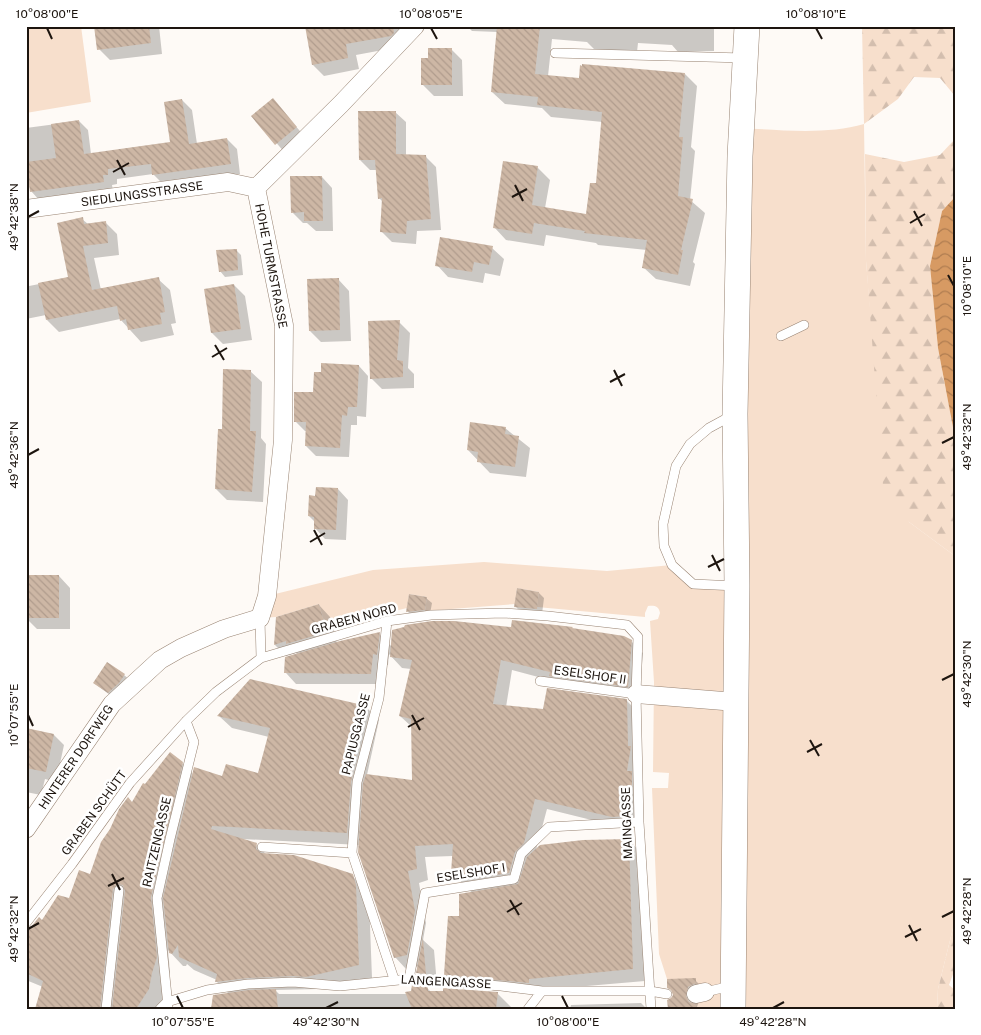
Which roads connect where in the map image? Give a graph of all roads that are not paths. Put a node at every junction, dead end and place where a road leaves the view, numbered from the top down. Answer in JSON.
{"nodes":[{"id":1,"x":415,"y":26,"type":"edge"},
{"id":2,"x":746,"y":26,"type":"edge"},
{"id":3,"x":555,"y":53,"type":"dead end"},
{"id":4,"x":744,"y":58,"type":"junction"},
{"id":5,"x":256,"y":188,"type":"junction"},
{"id":6,"x":26,"y":209,"type":"edge"},
{"id":7,"x":804,"y":325,"type":"dead end"},
{"id":8,"x":782,"y":336,"type":"dead end"},
{"id":9,"x":735,"y":414,"type":"junction"},
{"id":10,"x":737,"y":586,"type":"junction"},
{"id":11,"x":260,"y":618,"type":"junction"},
{"id":12,"x":387,"y":621,"type":"junction"},
{"id":13,"x":638,"y":637,"type":"joint"},
{"id":14,"x":261,"y":658,"type":"junction"},
{"id":15,"x":540,"y":682,"type":"dead end"},
{"id":16,"x":636,"y":694,"type":"junction"},
{"id":17,"x":736,"y":702,"type":"junction"},
{"id":18,"x":186,"y":721,"type":"junction"},
{"id":19,"x":639,"y":822,"type":"junction"},
{"id":20,"x":26,"y":829,"type":"edge"},
{"id":21,"x":262,"y":848,"type":"dead end"},
{"id":22,"x":352,"y":853,"type":"junction"},
{"id":23,"x":120,"y":890,"type":"dead end"},
{"id":24,"x":26,"y":923,"type":"edge"},
{"id":25,"x":409,"y":979,"type":"junction"},
{"id":26,"x":394,"y":980,"type":"junction"},
{"id":27,"x":542,"y":991,"type":"junction"},
{"id":28,"x":650,"y":991,"type":"junction"},
{"id":29,"x":700,"y":993,"type":"dead end"},
{"id":30,"x":667,"y":994,"type":"dead end"},
{"id":31,"x":733,"y":997,"type":"edge"},
{"id":32,"x":165,"y":1007,"type":"edge"},
{"id":33,"x":106,"y":1009,"type":"edge"},
{"id":34,"x":528,"y":1009,"type":"edge"},
{"id":35,"x":651,"y":1009,"type":"edge"}],
"edges":[{"from":1,"to":5,"type":"street","name":"HOHE TURMSTRASSE"},
{"from":2,"to":4,"type":"main road"},
{"from":3,"to":4,"type":"lane"},
{"from":4,"to":9,"type":"main road"},
{"from":5,"to":6,"type":"street","name":"SIEDLUNGSSTRASSE"},
{"from":5,"to":11,"type":"street","name":"HOHE TURMSTRASSE"},
{"from":7,"to":8,"type":"lane"},
{"from":9,"to":10,"type":"main road"},
{"from":9,"to":10,"type":"lane"},
{"from":10,"to":17,"type":"main road"},
{"from":11,"to":14,"type":"lane","name":"HOHE TURMSTRASSE"},
{"from":11,"to":20,"type":"street","name":"HINTERER DORFWEG"},
{"from":12,"to":13,"type":"lane","name":"GRABEN NORD"},
{"from":12,"to":14,"type":"lane","name":"GRABEN NORD"},
{"from":12,"to":22,"type":"lane","name":"PAPIUSGASSE"},
{"from":13,"to":16,"type":"lane","name":"MAINGASSE"},
{"from":14,"to":18,"type":"lane","name":"GRABEN NORD"},
{"from":15,"to":16,"type":"lane","name":"ESELSHOF II"},
{"from":16,"to":17,"type":"street"},
{"from":16,"to":19,"type":"lane","name":"MAINGASSE"},
{"from":17,"to":31,"type":"main road"},
{"from":18,"to":24,"type":"lane","name":"GRABEN SCHÜTT"},
{"from":18,"to":32,"type":"lane","name":"RAITZENGASSE"},
{"from":19,"to":25,"type":"lane","name":"ESELSHOF I"},
{"from":19,"to":28,"type":"lane","name":"MAINGASSE"},
{"from":21,"to":22,"type":"lane"},
{"from":22,"to":26,"type":"lane","name":"PAPIUSGASSE"},
{"from":23,"to":33,"type":"lane"},
{"from":25,"to":26,"type":"lane","name":"LANGENGASSE"},
{"from":25,"to":27,"type":"lane","name":"LANGENGASSE"},
{"from":26,"to":32,"type":"lane","name":"LANGENGASSE"},
{"from":27,"to":28,"type":"lane","name":"LANGENGASSE"},
{"from":27,"to":34,"type":"lane"},
{"from":28,"to":30,"type":"lane","name":"LANGENGASSE"},
{"from":28,"to":35,"type":"lane","name":"MAINGASSE"},
{"from":29,"to":31,"type":"lane"}]}
